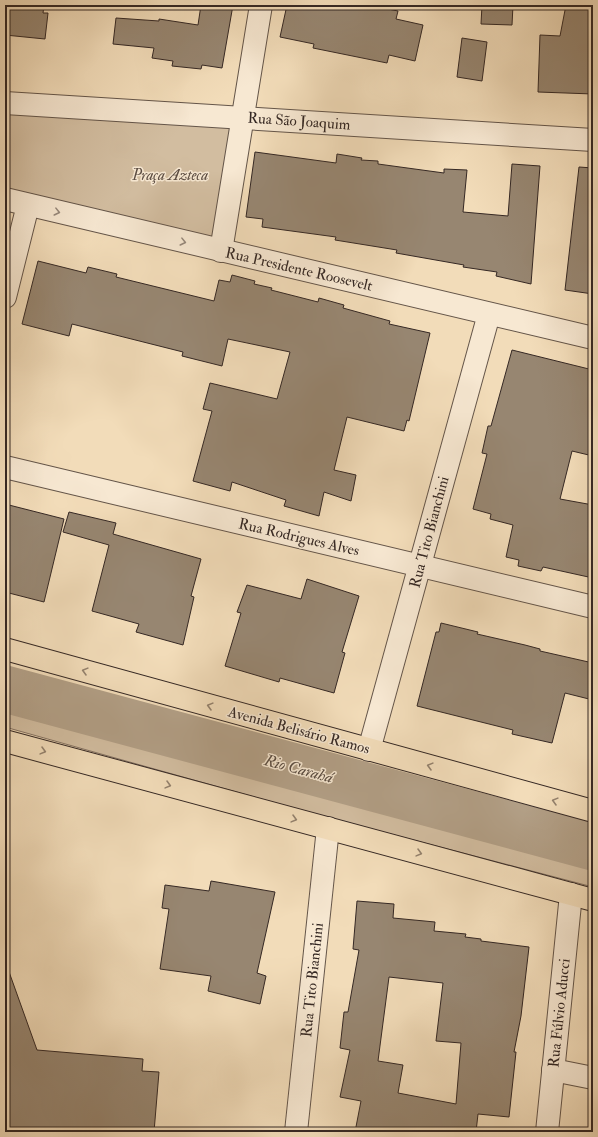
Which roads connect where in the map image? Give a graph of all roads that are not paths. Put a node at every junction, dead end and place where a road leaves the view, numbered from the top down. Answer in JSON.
{"nodes":[{"id":1,"x":261,"y":5,"type":"edge"},
{"id":2,"x":5,"y":103,"type":"edge"},
{"id":3,"x":243,"y":118,"type":"junction"},
{"id":4,"x":593,"y":140,"type":"edge"},
{"id":5,"x":5,"y":199,"type":"edge"},
{"id":6,"x":28,"y":205,"type":"junction"},
{"id":7,"x":221,"y":251,"type":"junction"},
{"id":8,"x":5,"y":297,"type":"edge"},
{"id":9,"x":489,"y":314,"type":"junction"},
{"id":10,"x":593,"y":338,"type":"edge"},
{"id":11,"x":5,"y":467,"type":"edge"},
{"id":12,"x":419,"y":566,"type":"junction"},
{"id":13,"x":593,"y":607,"type":"edge"},
{"id":14,"x":5,"y":649,"type":"edge"},
{"id":15,"x":5,"y":741,"type":"edge"},
{"id":16,"x":369,"y":750,"type":"junction"},
{"id":17,"x":593,"y":811,"type":"edge"},
{"id":18,"x":328,"y":828,"type":"junction"},
{"id":19,"x":571,"y":894,"type":"junction"},
{"id":20,"x":593,"y":900,"type":"edge"},
{"id":21,"x":553,"y":1070,"type":"junction"},
{"id":22,"x":593,"y":1078,"type":"edge"},
{"id":23,"x":296,"y":1132,"type":"edge"},
{"id":24,"x":547,"y":1132,"type":"edge"}],
"edges":[{"from":1,"to":3,"type":"street"},
{"from":2,"to":3,"type":"street","name":"Rua São Joaquim"},
{"from":3,"to":4,"type":"street","name":"Rua São Joaquim"},
{"from":3,"to":7,"type":"street"},
{"from":5,"to":6,"type":"street","name":"Rua Presidente Roosevelt"},
{"from":6,"to":7,"type":"street","name":"Rua Presidente Roosevelt","one_way":true},
{"from":6,"to":8,"type":"street"},
{"from":7,"to":9,"type":"street","name":"Rua Presidente Roosevelt"},
{"from":9,"to":10,"type":"street","name":"Rua Presidente Roosevelt"},
{"from":9,"to":12,"type":"street","name":"Rua Tito Bianchini"},
{"from":11,"to":12,"type":"street","name":"Rua Rodrigues Alves"},
{"from":12,"to":13,"type":"street","name":"Rua Rodrigues Alves"},
{"from":12,"to":16,"type":"street","name":"Rua Tito Bianchini"},
{"from":16,"to":14,"type":"main road","name":"Avenida Belisário Ramos","one_way":true},
{"from":15,"to":18,"type":"main road","one_way":true},
{"from":17,"to":16,"type":"main road","name":"Avenida Belisário Ramos","one_way":true},
{"from":18,"to":19,"type":"main road","one_way":true},
{"from":18,"to":23,"type":"street","name":"Rua Tito Bianchini"},
{"from":19,"to":20,"type":"main road"},
{"from":19,"to":21,"type":"street","name":"Rua Fúlvio Aducci"},
{"from":21,"to":22,"type":"street"},
{"from":21,"to":24,"type":"street","name":"Rua Fúlvio Aducci"}]}
